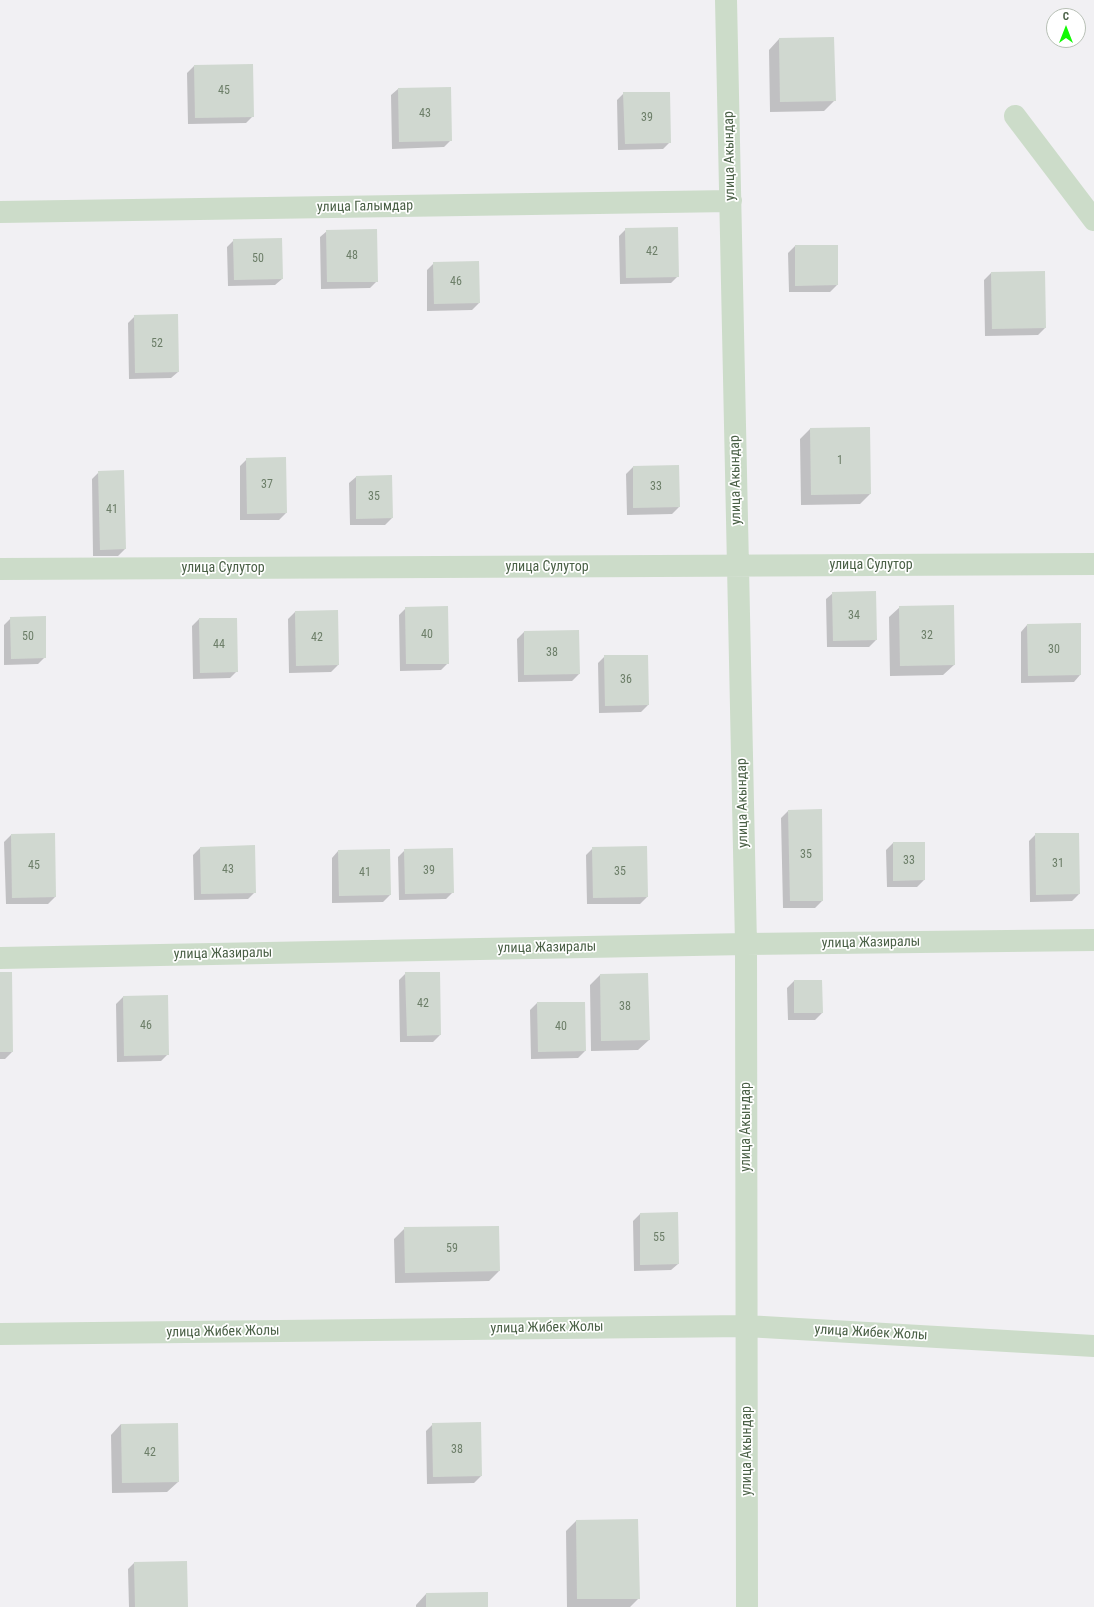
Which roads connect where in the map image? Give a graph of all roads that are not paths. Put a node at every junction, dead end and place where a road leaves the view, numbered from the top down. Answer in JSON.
{"nodes":[{"id":1,"x":726,"y":0,"type":"edge"},
{"id":2,"x":1016,"y":116,"type":"dead end"},
{"id":3,"x":730,"y":201,"type":"junction"},
{"id":4,"x":0,"y":212,"type":"edge"},
{"id":5,"x":1094,"y":220,"type":"edge"},
{"id":6,"x":1094,"y":564,"type":"edge"},
{"id":7,"x":738,"y":566,"type":"junction"},
{"id":8,"x":0,"y":569,"type":"edge"},
{"id":9,"x":1094,"y":940,"type":"edge"},
{"id":10,"x":746,"y":944,"type":"junction"},
{"id":11,"x":0,"y":958,"type":"edge"},
{"id":12,"x":746,"y":1326,"type":"junction"},
{"id":13,"x":0,"y":1334,"type":"edge"},
{"id":14,"x":1094,"y":1346,"type":"edge"},
{"id":15,"x":747,"y":1607,"type":"edge"}],
"edges":[{"from":1,"to":3,"type":"street","name":"улица Акындар"},
{"from":2,"to":5,"type":"street"},
{"from":3,"to":4,"type":"street","name":"улица Галымдар"},
{"from":3,"to":7,"type":"street","name":"улица Акындар"},
{"from":6,"to":7,"type":"street","name":"улица Сулутор"},
{"from":7,"to":8,"type":"street","name":"улица Сулутор"},
{"from":7,"to":10,"type":"street","name":"улица Акындар"},
{"from":9,"to":10,"type":"street","name":"улица Жазиралы"},
{"from":10,"to":11,"type":"street","name":"улица Жазиралы"},
{"from":10,"to":12,"type":"street","name":"улица Акындар"},
{"from":12,"to":13,"type":"street","name":"улица Жибек Жолы"},
{"from":12,"to":14,"type":"street","name":"улица Жибек Жолы"},
{"from":12,"to":15,"type":"street","name":"улица Акындар"}]}
